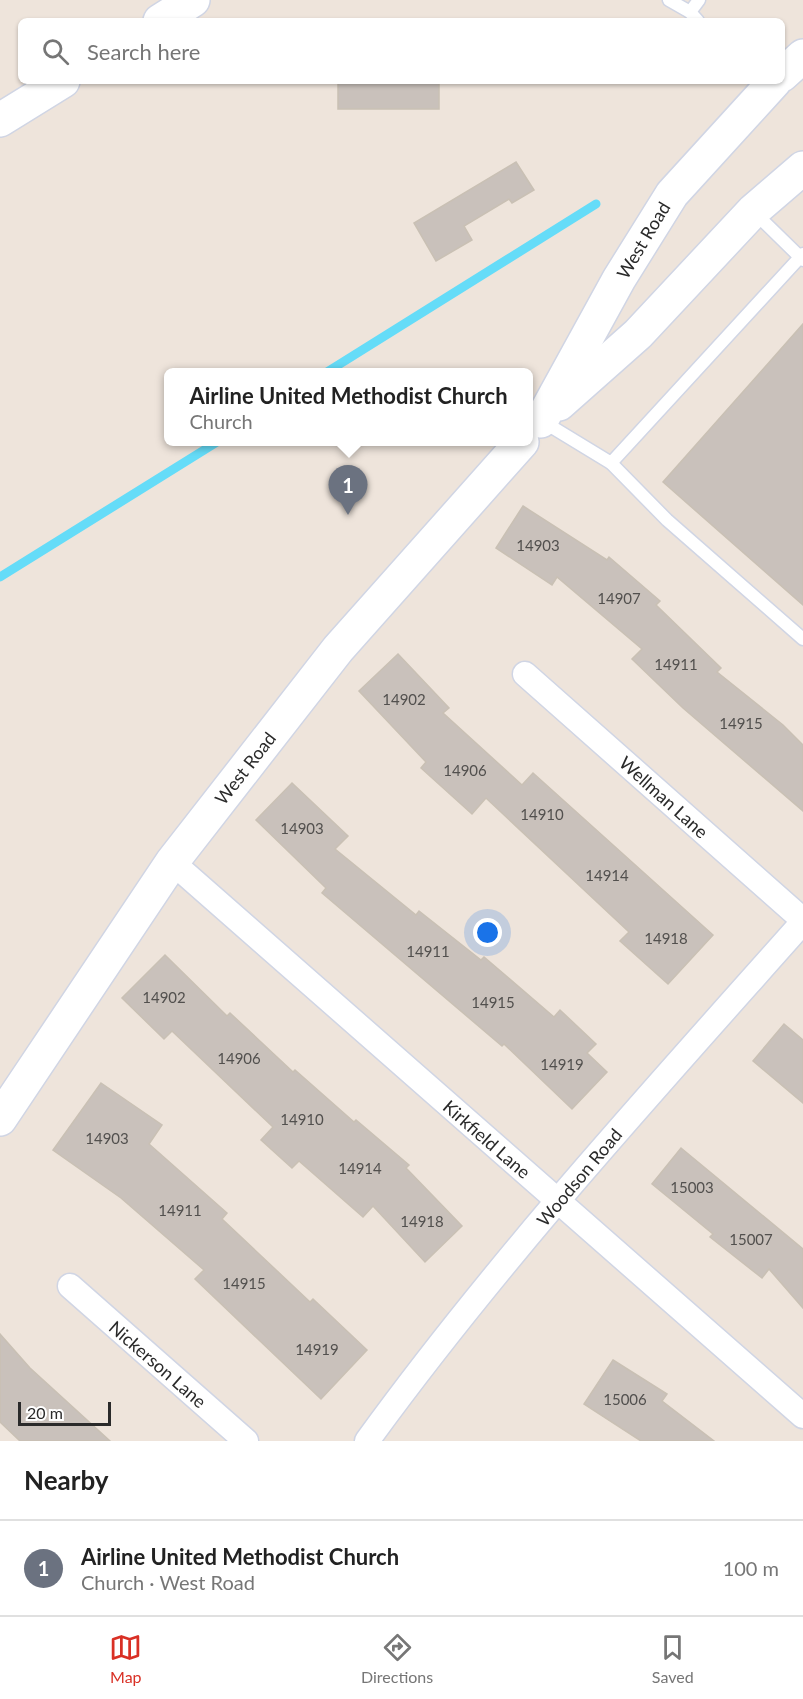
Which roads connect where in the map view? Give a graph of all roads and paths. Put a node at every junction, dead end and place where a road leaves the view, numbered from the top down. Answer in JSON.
{"nodes":[{"id":1,"x":193,"y":0,"type":"edge"},
{"id":2,"x":669,"y":0,"type":"edge"},
{"id":3,"x":699,"y":0,"type":"edge"},
{"id":4,"x":694,"y":16,"type":"edge"},
{"id":5,"x":165,"y":18,"type":"edge"},
{"id":6,"x":803,"y":56,"type":"edge"},
{"id":7,"x":785,"y":71,"type":"edge"},
{"id":8,"x":58,"y":84,"type":"edge"},
{"id":9,"x":769,"y":84,"type":"edge"},
{"id":10,"x":0,"y":120,"type":"edge"},
{"id":11,"x":803,"y":168,"type":"edge"},
{"id":12,"x":753,"y":211,"type":"junction"},
{"id":13,"x":802,"y":257,"type":"edge"},
{"id":14,"x":533,"y":428,"type":"edge"},
{"id":15,"x":533,"y":430,"type":"edge"},
{"id":16,"x":533,"y":434,"type":"edge"},
{"id":17,"x":518,"y":446,"type":"edge"},
{"id":18,"x":611,"y":463,"type":"junction"},
{"id":19,"x":803,"y":639,"type":"edge"},
{"id":20,"x":525,"y":674,"type":"dead end"},
{"id":21,"x":172,"y":862,"type":"junction"},
{"id":22,"x":803,"y":921,"type":"edge"},
{"id":23,"x":0,"y":1119,"type":"edge"},
{"id":24,"x":558,"y":1201,"type":"junction"},
{"id":25,"x":70,"y":1286,"type":"dead end"},
{"id":26,"x":803,"y":1416,"type":"edge"},
{"id":27,"x":246,"y":1441,"type":"edge"},
{"id":28,"x":367,"y":1441,"type":"edge"}],
"edges":[{"from":1,"to":5,"type":"street"},
{"from":2,"to":4,"type":"lane"},
{"from":3,"to":4,"type":"lane"},
{"from":6,"to":7,"type":"street","name":"West Road"},
{"from":8,"to":10,"type":"street"},
{"from":9,"to":14,"type":"street","name":"West Road"},
{"from":11,"to":12,"type":"street","name":"West Road"},
{"from":12,"to":13,"type":"lane"},
{"from":12,"to":15,"type":"street","name":"West Road"},
{"from":13,"to":18,"type":"lane"},
{"from":16,"to":18,"type":"lane"},
{"from":17,"to":21,"type":"street","name":"West Road"},
{"from":18,"to":19,"type":"lane"},
{"from":20,"to":22,"type":"street","name":"Wellman Lane"},
{"from":21,"to":23,"type":"street","name":"West Road"},
{"from":21,"to":24,"type":"street","name":"Kirkfield Lane"},
{"from":22,"to":24,"type":"street","name":"Woodson Road"},
{"from":24,"to":26,"type":"street","name":"Kirkfield Lane"},
{"from":24,"to":28,"type":"street","name":"Woodson Road"},
{"from":25,"to":27,"type":"street","name":"Nickerson Lane"}]}
